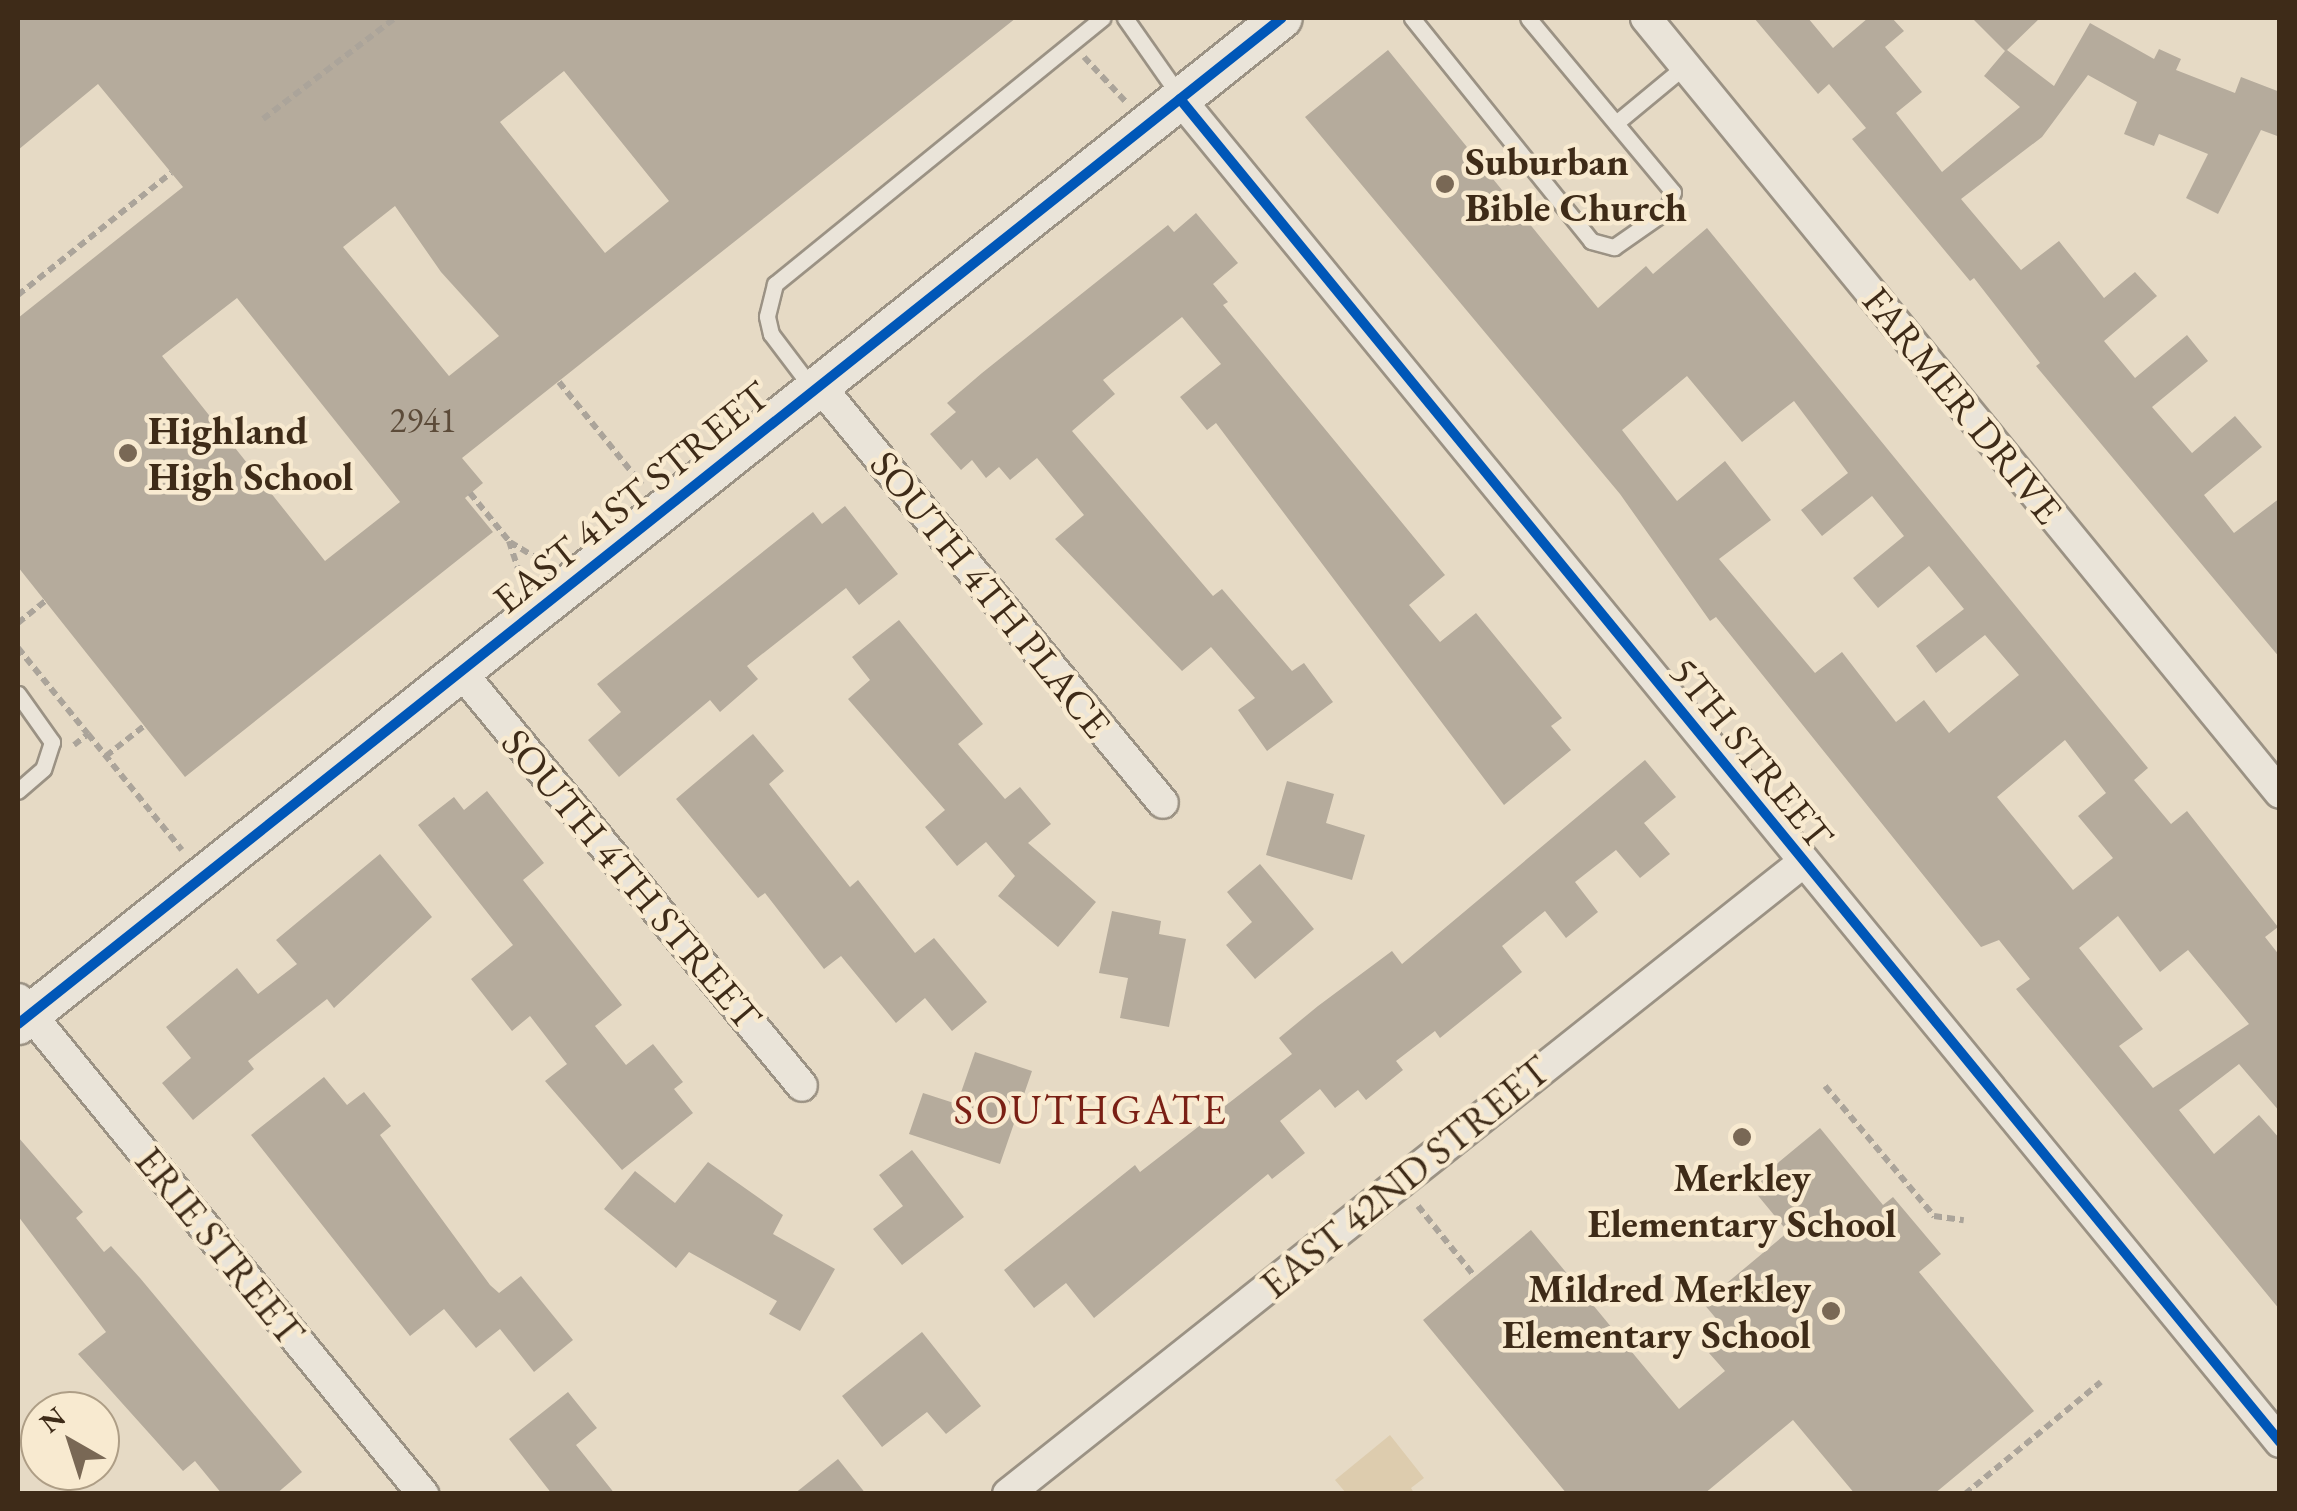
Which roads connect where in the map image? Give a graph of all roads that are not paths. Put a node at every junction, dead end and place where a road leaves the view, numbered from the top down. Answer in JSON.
{"nodes":[{"id":1,"x":1102,"y":18,"type":"edge"},
{"id":2,"x":1124,"y":18,"type":"edge"},
{"id":3,"x":1282,"y":18,"type":"edge"},
{"id":4,"x":1412,"y":18,"type":"edge"},
{"id":5,"x":1528,"y":18,"type":"edge"},
{"id":6,"x":1646,"y":18,"type":"edge"},
{"id":7,"x":1685,"y":66,"type":"junction"},
{"id":8,"x":1180,"y":98,"type":"junction"},
{"id":9,"x":1616,"y":123,"type":"junction"},
{"id":10,"x":816,"y":387,"type":"junction"},
{"id":11,"x":461,"y":672,"type":"junction"},
{"id":12,"x":18,"y":694,"type":"edge"},
{"id":13,"x":18,"y":790,"type":"edge"},
{"id":14,"x":2280,"y":793,"type":"edge"},
{"id":15,"x":1163,"y":803,"type":"dead end"},
{"id":16,"x":1802,"y":863,"type":"junction"},
{"id":17,"x":22,"y":1012,"type":"edge"},
{"id":18,"x":802,"y":1086,"type":"dead end"},
{"id":19,"x":2280,"y":1442,"type":"edge"},
{"id":20,"x":423,"y":1494,"type":"edge"},
{"id":21,"x":1008,"y":1494,"type":"edge"}],
"edges":[{"from":1,"to":10,"type":"lane"},
{"from":2,"to":8,"type":"lane"},
{"from":3,"to":8,"type":"street","name":"EAST 41ST STREET"},
{"from":4,"to":9,"type":"lane"},
{"from":5,"to":9,"type":"lane"},
{"from":6,"to":7,"type":"street","name":"FARMER DRIVE"},
{"from":7,"to":9,"type":"lane"},
{"from":7,"to":14,"type":"street","name":"FARMER DRIVE"},
{"from":8,"to":10,"type":"street","name":"EAST 41ST STREET"},
{"from":8,"to":16,"type":"street","name":"5TH STREET"},
{"from":10,"to":11,"type":"street","name":"EAST 41ST STREET"},
{"from":10,"to":15,"type":"street","name":"SOUTH 4TH PLACE"},
{"from":11,"to":17,"type":"street","name":"EAST 41ST STREET"},
{"from":11,"to":18,"type":"street","name":"SOUTH 4TH STREET"},
{"from":12,"to":13,"type":"lane"},
{"from":16,"to":19,"type":"street","name":"5TH STREET"},
{"from":16,"to":21,"type":"street","name":"EAST 42ND STREET"},
{"from":17,"to":20,"type":"street","name":"ERIE STREET"}]}
